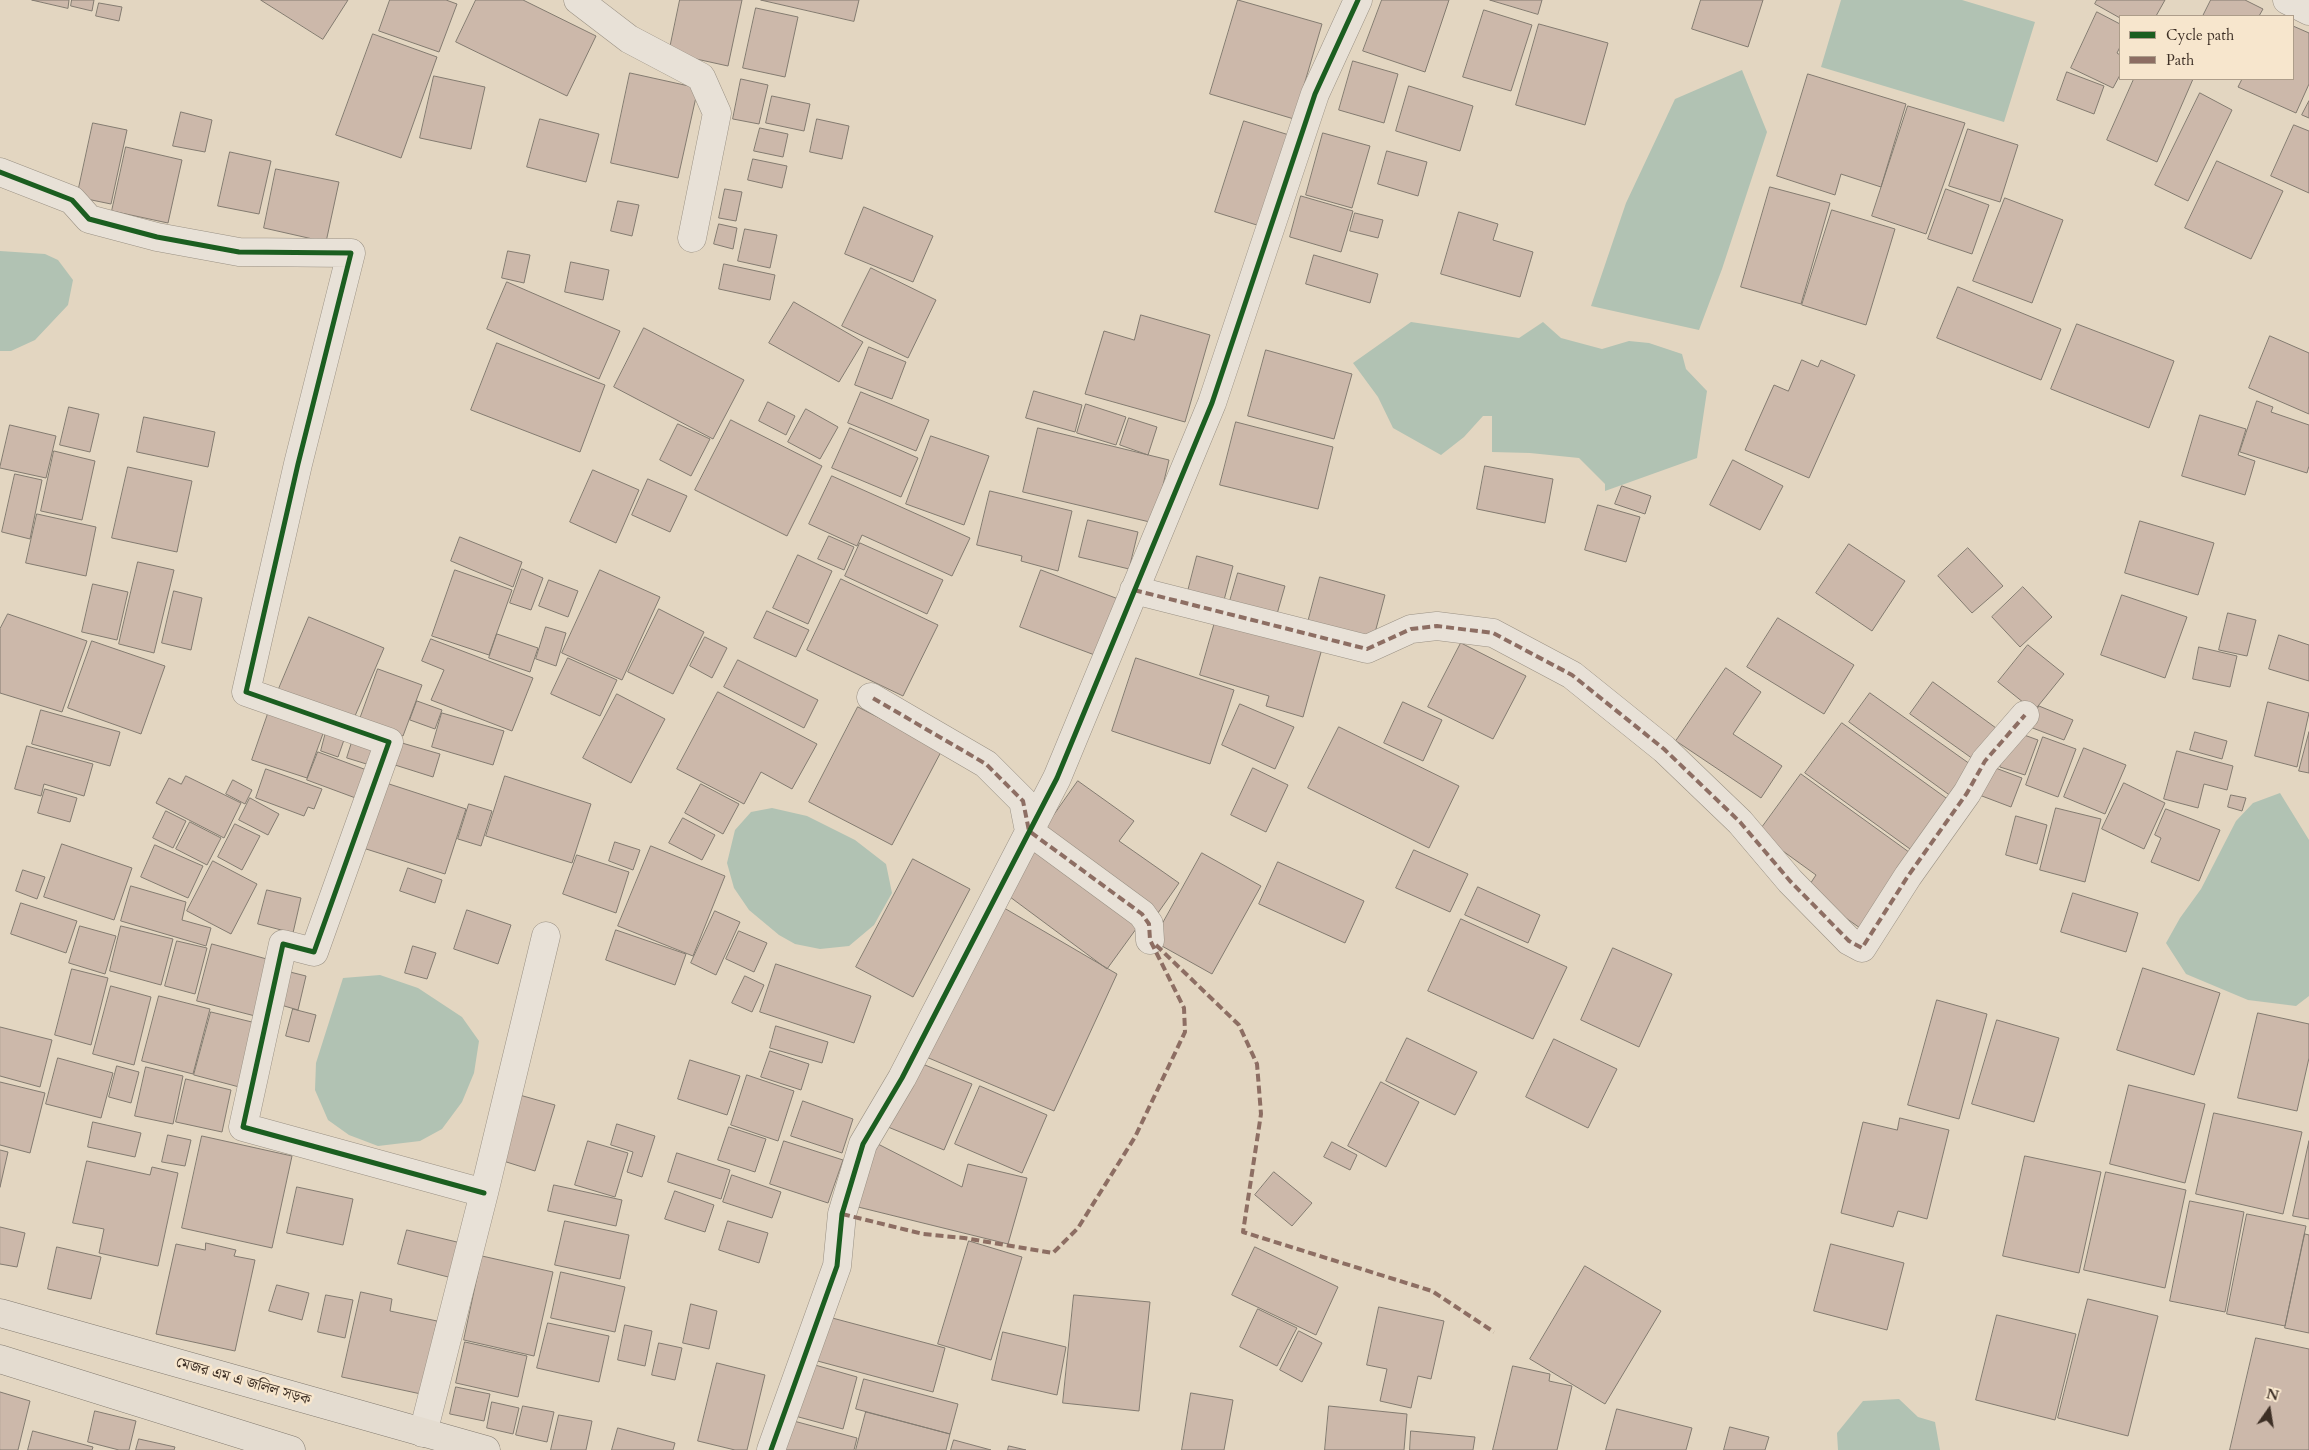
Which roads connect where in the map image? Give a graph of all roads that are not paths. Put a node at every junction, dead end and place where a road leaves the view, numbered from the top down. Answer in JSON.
{"nodes":[{"id":1,"x":578,"y":0,"type":"edge"},
{"id":2,"x":1358,"y":0,"type":"edge"},
{"id":3,"x":2287,"y":0,"type":"edge"},
{"id":4,"x":2309,"y":11,"type":"edge"},
{"id":5,"x":0,"y":172,"type":"edge"},
{"id":6,"x":692,"y":238,"type":"dead end"},
{"id":7,"x":1134,"y":590,"type":"junction"},
{"id":8,"x":871,"y":697,"type":"dead end"},
{"id":9,"x":2025,"y":715,"type":"dead end"},
{"id":10,"x":1029,"y":830,"type":"junction"},
{"id":11,"x":546,"y":936,"type":"dead end"},
{"id":12,"x":1150,"y":940,"type":"dead end"},
{"id":13,"x":484,"y":1193,"type":"junction"},
{"id":14,"x":0,"y":1313,"type":"edge"},
{"id":15,"x":0,"y":1359,"type":"edge"},
{"id":16,"x":423,"y":1433,"type":"junction"},
{"id":17,"x":291,"y":1450,"type":"edge"},
{"id":18,"x":486,"y":1450,"type":"edge"},
{"id":19,"x":771,"y":1450,"type":"edge"}],
"edges":[{"from":1,"to":6,"type":"street"},
{"from":2,"to":7,"type":"street"},
{"from":3,"to":4,"type":"street"},
{"from":5,"to":13,"type":"street"},
{"from":7,"to":9,"type":"street"},
{"from":7,"to":10,"type":"street"},
{"from":8,"to":10,"type":"street"},
{"from":10,"to":12,"type":"street"},
{"from":10,"to":19,"type":"street"},
{"from":11,"to":13,"type":"street"},
{"from":13,"to":16,"type":"street"},
{"from":14,"to":16,"type":"main road","name":"মেজর এম এ জলিল সড়ক"},
{"from":15,"to":17,"type":"main road"},
{"from":16,"to":18,"type":"main road","name":"মেজর এম এ জলিল সড়ক"}]}
